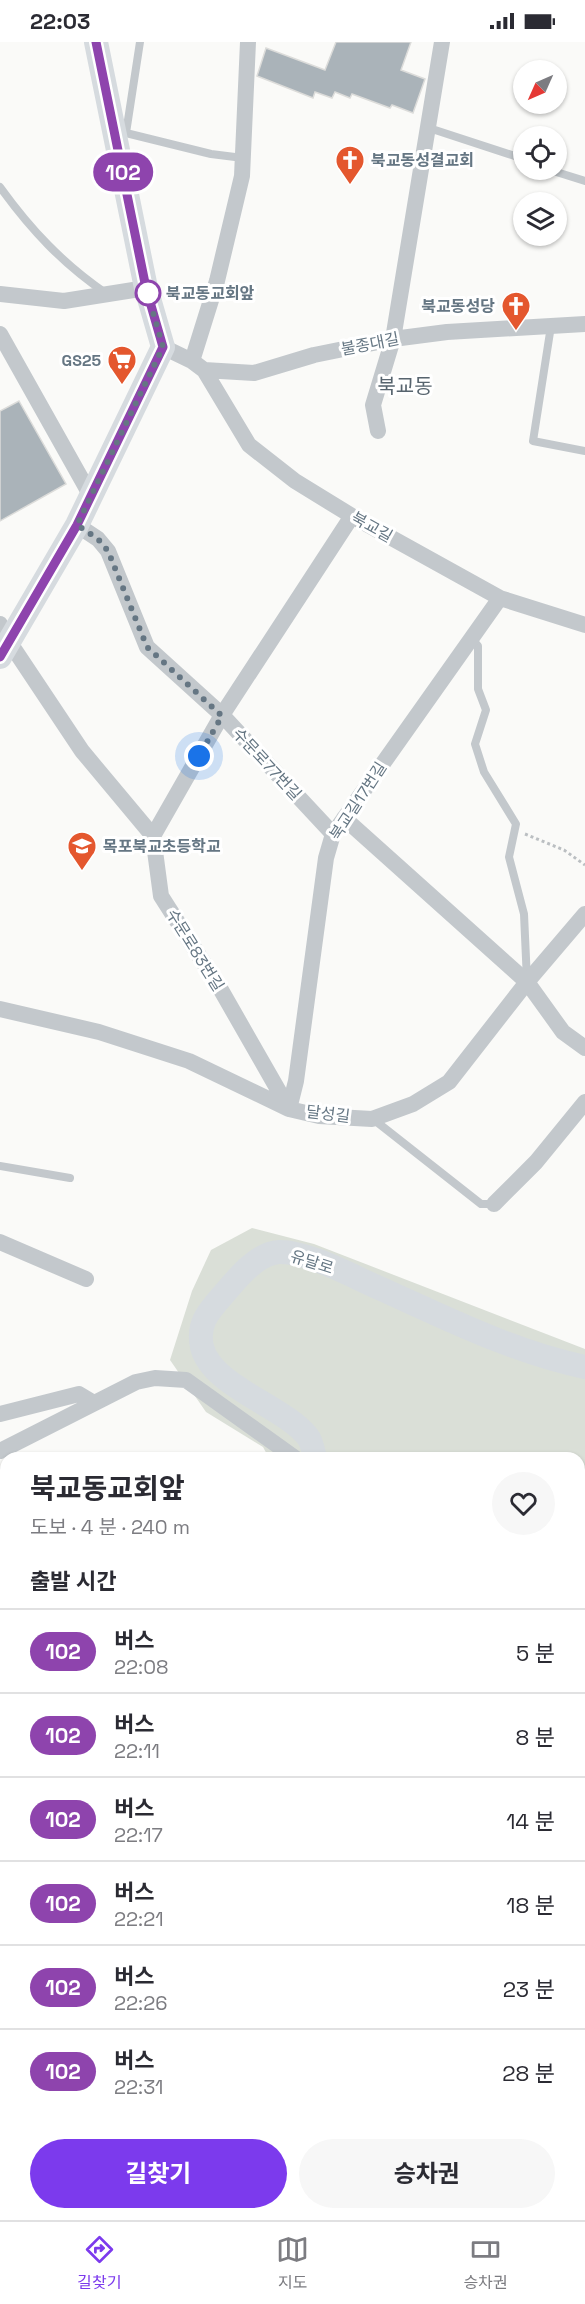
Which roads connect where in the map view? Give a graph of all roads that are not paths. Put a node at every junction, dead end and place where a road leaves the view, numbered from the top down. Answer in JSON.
{"nodes":[{"id":1,"x":96,"y":42,"type":"edge"},
{"id":2,"x":140,"y":42,"type":"edge"},
{"id":3,"x":248,"y":42,"type":"edge"},
{"id":4,"x":442,"y":42,"type":"edge"},
{"id":5,"x":429,"y":128,"type":"junction"},
{"id":6,"x":120,"y":134,"type":"junction"},
{"id":7,"x":513,"y":155,"type":"edge"},
{"id":8,"x":243,"y":158,"type":"junction"},
{"id":9,"x":567,"y":175,"type":"edge"},
{"id":10,"x":585,"y":180,"type":"edge"},
{"id":11,"x":0,"y":187,"type":"edge"},
{"id":12,"x":146,"y":288,"type":"junction"},
{"id":13,"x":0,"y":294,"type":"edge"},
{"id":14,"x":109,"y":294,"type":"junction"},
{"id":15,"x":585,"y":324,"type":"edge"},
{"id":16,"x":550,"y":326,"type":"junction"},
{"id":17,"x":0,"y":334,"type":"edge"},
{"id":18,"x":393,"y":339,"type":"junction"},
{"id":19,"x":163,"y":347,"type":"junction"},
{"id":20,"x":198,"y":365,"type":"junction"},
{"id":21,"x":378,"y":431,"type":"dead end"},
{"id":22,"x":585,"y":450,"type":"edge"},
{"id":23,"x":91,"y":496,"type":"junction"},
{"id":24,"x":352,"y":516,"type":"junction"},
{"id":25,"x":77,"y":525,"type":"junction"},
{"id":26,"x":500,"y":598,"type":"junction"},
{"id":27,"x":585,"y":626,"type":"edge"},
{"id":28,"x":471,"y":638,"type":"junction"},
{"id":29,"x":3,"y":641,"type":"edge"},
{"id":30,"x":222,"y":716,"type":"junction"},
{"id":31,"x":344,"y":818,"type":"junction"},
{"id":32,"x":333,"y":834,"type":"junction"},
{"id":33,"x":153,"y":836,"type":"junction"},
{"id":34,"x":585,"y":914,"type":"edge"},
{"id":35,"x":527,"y":982,"type":"junction"},
{"id":36,"x":0,"y":1009,"type":"edge"},
{"id":37,"x":585,"y":1048,"type":"edge"},
{"id":38,"x":585,"y":1102,"type":"edge"},
{"id":39,"x":289,"y":1109,"type":"junction"},
{"id":40,"x":372,"y":1119,"type":"junction"},
{"id":41,"x":0,"y":1166,"type":"edge"},
{"id":42,"x":70,"y":1178,"type":"dead end"},
{"id":43,"x":494,"y":1204,"type":"joint"},
{"id":44,"x":0,"y":1242,"type":"edge"},
{"id":45,"x":86,"y":1279,"type":"dead end"},
{"id":46,"x":585,"y":1367,"type":"edge"},
{"id":47,"x":94,"y":1403,"type":"junction"},
{"id":48,"x":0,"y":1414,"type":"edge"},
{"id":49,"x":0,"y":1451,"type":"edge"},
{"id":50,"x":287,"y":1452,"type":"edge"},
{"id":51,"x":313,"y":1452,"type":"edge"}],
"edges":[{"from":1,"to":6,"type":"street"},
{"from":2,"to":6,"type":"lane"},
{"from":3,"to":8,"type":"street"},
{"from":4,"to":5,"type":"street"},
{"from":5,"to":7,"type":"lane"},
{"from":5,"to":18,"type":"street"},
{"from":6,"to":8,"type":"lane"},
{"from":6,"to":12,"type":"street"},
{"from":8,"to":20,"type":"street"},
{"from":9,"to":10,"type":"lane"},
{"from":11,"to":14,"type":"lane"},
{"from":12,"to":14,"type":"street"},
{"from":12,"to":19,"type":"street"},
{"from":13,"to":14,"type":"street"},
{"from":15,"to":16,"type":"street","name":"불종대길"},
{"from":16,"to":18,"type":"street","name":"불종대길"},
{"from":16,"to":22,"type":"lane"},
{"from":17,"to":23,"type":"street"},
{"from":18,"to":20,"type":"street","name":"불종대길"},
{"from":18,"to":21,"type":"street"},
{"from":19,"to":20,"type":"street","name":"불종대길"},
{"from":19,"to":23,"type":"street"},
{"from":20,"to":24,"type":"street","name":"북교길"},
{"from":23,"to":25,"type":"street"},
{"from":24,"to":26,"type":"street","name":"북교길"},
{"from":24,"to":30,"type":"street"},
{"from":25,"to":29,"type":"street"},
{"from":25,"to":30,"type":"street","name":"수문로77번길"},
{"from":26,"to":27,"type":"street","name":"북교길"},
{"from":26,"to":28,"type":"street","name":"북교길17번길"},
{"from":28,"to":31,"type":"street","name":"북교길17번길"},
{"from":28,"to":35,"type":"lane"},
{"from":29,"to":33,"type":"street"},
{"from":30,"to":32,"type":"street","name":"수문로77번길"},
{"from":30,"to":33,"type":"street"},
{"from":31,"to":32,"type":"street","name":"북교길17번길"},
{"from":31,"to":35,"type":"street"},
{"from":32,"to":39,"type":"street","name":"북교길17번길"},
{"from":33,"to":39,"type":"street","name":"수문로83번길"},
{"from":34,"to":35,"type":"street","name":"달성길"},
{"from":35,"to":37,"type":"street"},
{"from":35,"to":40,"type":"street","name":"달성길"},
{"from":36,"to":39,"type":"street","name":"달성길"},
{"from":38,"to":43,"type":"street"},
{"from":39,"to":40,"type":"street","name":"달성길"},
{"from":40,"to":43,"type":"lane"},
{"from":41,"to":42,"type":"lane"},
{"from":44,"to":45,"type":"street"},
{"from":46,"to":51,"type":"street","name":"유달로"},
{"from":47,"to":48,"type":"street"},
{"from":47,"to":49,"type":"street"},
{"from":47,"to":50,"type":"street"}]}
